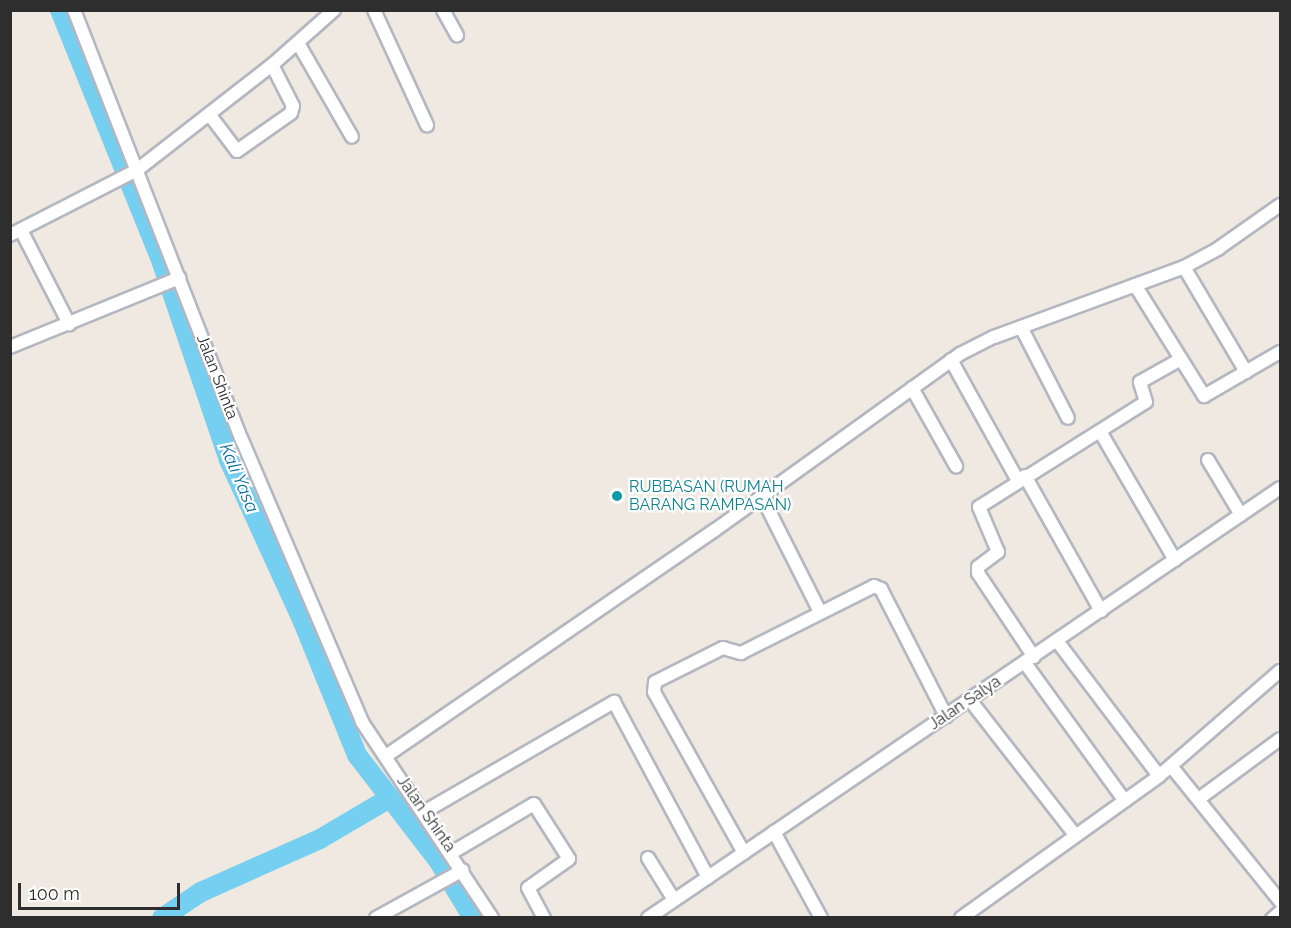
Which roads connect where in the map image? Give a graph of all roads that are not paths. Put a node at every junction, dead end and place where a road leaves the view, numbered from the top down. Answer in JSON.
{"nodes":[{"id":1,"x":74,"y":10,"type":"edge"},
{"id":2,"x":334,"y":10,"type":"edge"},
{"id":3,"x":374,"y":10,"type":"edge"},
{"id":4,"x":443,"y":10,"type":"edge"},
{"id":5,"x":457,"y":35,"type":"dead end"},
{"id":6,"x":298,"y":43,"type":"junction"},
{"id":7,"x":272,"y":65,"type":"junction"},
{"id":8,"x":209,"y":114,"type":"junction"},
{"id":9,"x":427,"y":125,"type":"dead end"},
{"id":10,"x":352,"y":137,"type":"dead end"},
{"id":11,"x":131,"y":173,"type":"junction"},
{"id":12,"x":1281,"y":205,"type":"edge"},
{"id":13,"x":16,"y":233,"type":"edge"},
{"id":14,"x":1184,"y":267,"type":"junction"},
{"id":15,"x":173,"y":280,"type":"junction"},
{"id":16,"x":1135,"y":285,"type":"junction"},
{"id":17,"x":69,"y":324,"type":"junction"},
{"id":18,"x":1021,"y":327,"type":"junction"},
{"id":19,"x":10,"y":347,"type":"edge"},
{"id":20,"x":1281,"y":352,"type":"edge"},
{"id":21,"x":951,"y":360,"type":"junction"},
{"id":22,"x":1179,"y":360,"type":"junction"},
{"id":23,"x":1246,"y":372,"type":"junction"},
{"id":24,"x":912,"y":388,"type":"junction"},
{"id":25,"x":1068,"y":418,"type":"dead end"},
{"id":26,"x":1101,"y":433,"type":"junction"},
{"id":27,"x":1208,"y":460,"type":"dead end"},
{"id":28,"x":956,"y":466,"type":"dead end"},
{"id":29,"x":1022,"y":478,"type":"junction"},
{"id":30,"x":1281,"y":488,"type":"edge"},
{"id":31,"x":762,"y":497,"type":"junction"},
{"id":32,"x":1240,"y":515,"type":"junction"},
{"id":33,"x":1175,"y":560,"type":"junction"},
{"id":34,"x":1101,"y":611,"type":"junction"},
{"id":35,"x":820,"y":612,"type":"junction"},
{"id":36,"x":1057,"y":641,"type":"junction"},
{"id":37,"x":1029,"y":660,"type":"junction"},
{"id":38,"x":1281,"y":671,"type":"edge"},
{"id":39,"x":970,"y":700,"type":"junction"},
{"id":40,"x":946,"y":716,"type":"junction"},
{"id":41,"x":1281,"y":739,"type":"edge"},
{"id":42,"x":386,"y":756,"type":"junction"},
{"id":43,"x":1171,"y":766,"type":"junction"},
{"id":44,"x":1159,"y":776,"type":"junction"},
{"id":45,"x":1200,"y":798,"type":"junction"},
{"id":46,"x":1125,"y":801,"type":"junction"},
{"id":47,"x":424,"y":812,"type":"junction"},
{"id":48,"x":774,"y":832,"type":"junction"},
{"id":49,"x":1076,"y":834,"type":"junction"},
{"id":50,"x":453,"y":852,"type":"junction"},
{"id":51,"x":744,"y":853,"type":"junction"},
{"id":52,"x":648,"y":858,"type":"dead end"},
{"id":53,"x":462,"y":871,"type":"junction"},
{"id":54,"x":708,"y":877,"type":"junction"},
{"id":55,"x":674,"y":900,"type":"junction"},
{"id":56,"x":1281,"y":901,"type":"edge"},
{"id":57,"x":1281,"y":909,"type":"edge"},
{"id":58,"x":376,"y":918,"type":"edge"},
{"id":59,"x":492,"y":918,"type":"edge"},
{"id":60,"x":544,"y":918,"type":"edge"},
{"id":61,"x":648,"y":918,"type":"edge"},
{"id":62,"x":821,"y":918,"type":"edge"},
{"id":63,"x":961,"y":918,"type":"edge"},
{"id":64,"x":1270,"y":918,"type":"edge"}],
"edges":[{"from":1,"to":11,"type":"street","name":"Jalan Shinta"},
{"from":2,"to":6,"type":"street"},
{"from":3,"to":9,"type":"street"},
{"from":4,"to":5,"type":"street"},
{"from":6,"to":7,"type":"street"},
{"from":6,"to":10,"type":"street"},
{"from":7,"to":8,"type":"street"},
{"from":7,"to":8,"type":"street"},
{"from":8,"to":11,"type":"street"},
{"from":11,"to":13,"type":"street"},
{"from":11,"to":15,"type":"street","name":"Jalan Shinta"},
{"from":12,"to":14,"type":"street"},
{"from":13,"to":17,"type":"street"},
{"from":14,"to":16,"type":"street"},
{"from":14,"to":23,"type":"street"},
{"from":15,"to":17,"type":"street"},
{"from":15,"to":42,"type":"street","name":"Jalan Shinta"},
{"from":16,"to":18,"type":"street"},
{"from":16,"to":22,"type":"street"},
{"from":17,"to":19,"type":"street"},
{"from":18,"to":21,"type":"street"},
{"from":18,"to":25,"type":"street"},
{"from":20,"to":23,"type":"street"},
{"from":21,"to":24,"type":"street"},
{"from":21,"to":29,"type":"street"},
{"from":22,"to":23,"type":"street"},
{"from":22,"to":26,"type":"street"},
{"from":24,"to":28,"type":"street"},
{"from":24,"to":31,"type":"street"},
{"from":26,"to":29,"type":"street"},
{"from":26,"to":33,"type":"street"},
{"from":27,"to":32,"type":"street"},
{"from":29,"to":34,"type":"street"},
{"from":29,"to":37,"type":"street"},
{"from":30,"to":32,"type":"street","name":"Jalan Salya"},
{"from":31,"to":35,"type":"street"},
{"from":31,"to":42,"type":"street"},
{"from":32,"to":33,"type":"street","name":"Jalan Salya"},
{"from":33,"to":34,"type":"street","name":"Jalan Salya"},
{"from":34,"to":36,"type":"street","name":"Jalan Salya"},
{"from":35,"to":40,"type":"street"},
{"from":35,"to":51,"type":"street"},
{"from":36,"to":37,"type":"street","name":"Jalan Salya"},
{"from":36,"to":44,"type":"street"},
{"from":37,"to":39,"type":"street","name":"Jalan Salya"},
{"from":37,"to":46,"type":"street"},
{"from":38,"to":43,"type":"street"},
{"from":39,"to":40,"type":"street","name":"Jalan Salya"},
{"from":39,"to":49,"type":"street"},
{"from":40,"to":48,"type":"street","name":"Jalan Salya"},
{"from":41,"to":45,"type":"street"},
{"from":42,"to":47,"type":"street","name":"Jalan Shinta"},
{"from":43,"to":44,"type":"street"},
{"from":43,"to":45,"type":"street"},
{"from":44,"to":46,"type":"street"},
{"from":45,"to":56,"type":"street"},
{"from":46,"to":49,"type":"street"},
{"from":47,"to":50,"type":"street","name":"Jalan Shinta"},
{"from":47,"to":54,"type":"street"},
{"from":48,"to":51,"type":"street","name":"Jalan Salya"},
{"from":48,"to":62,"type":"street"},
{"from":49,"to":63,"type":"street"},
{"from":50,"to":53,"type":"street","name":"Jalan Shinta"},
{"from":50,"to":60,"type":"street"},
{"from":51,"to":54,"type":"street","name":"Jalan Salya"},
{"from":52,"to":55,"type":"street"},
{"from":53,"to":58,"type":"street"},
{"from":53,"to":59,"type":"street","name":"Jalan Shinta"},
{"from":54,"to":55,"type":"street","name":"Jalan Salya"},
{"from":55,"to":61,"type":"street","name":"Jalan Salya"},
{"from":57,"to":64,"type":"street"}]}
